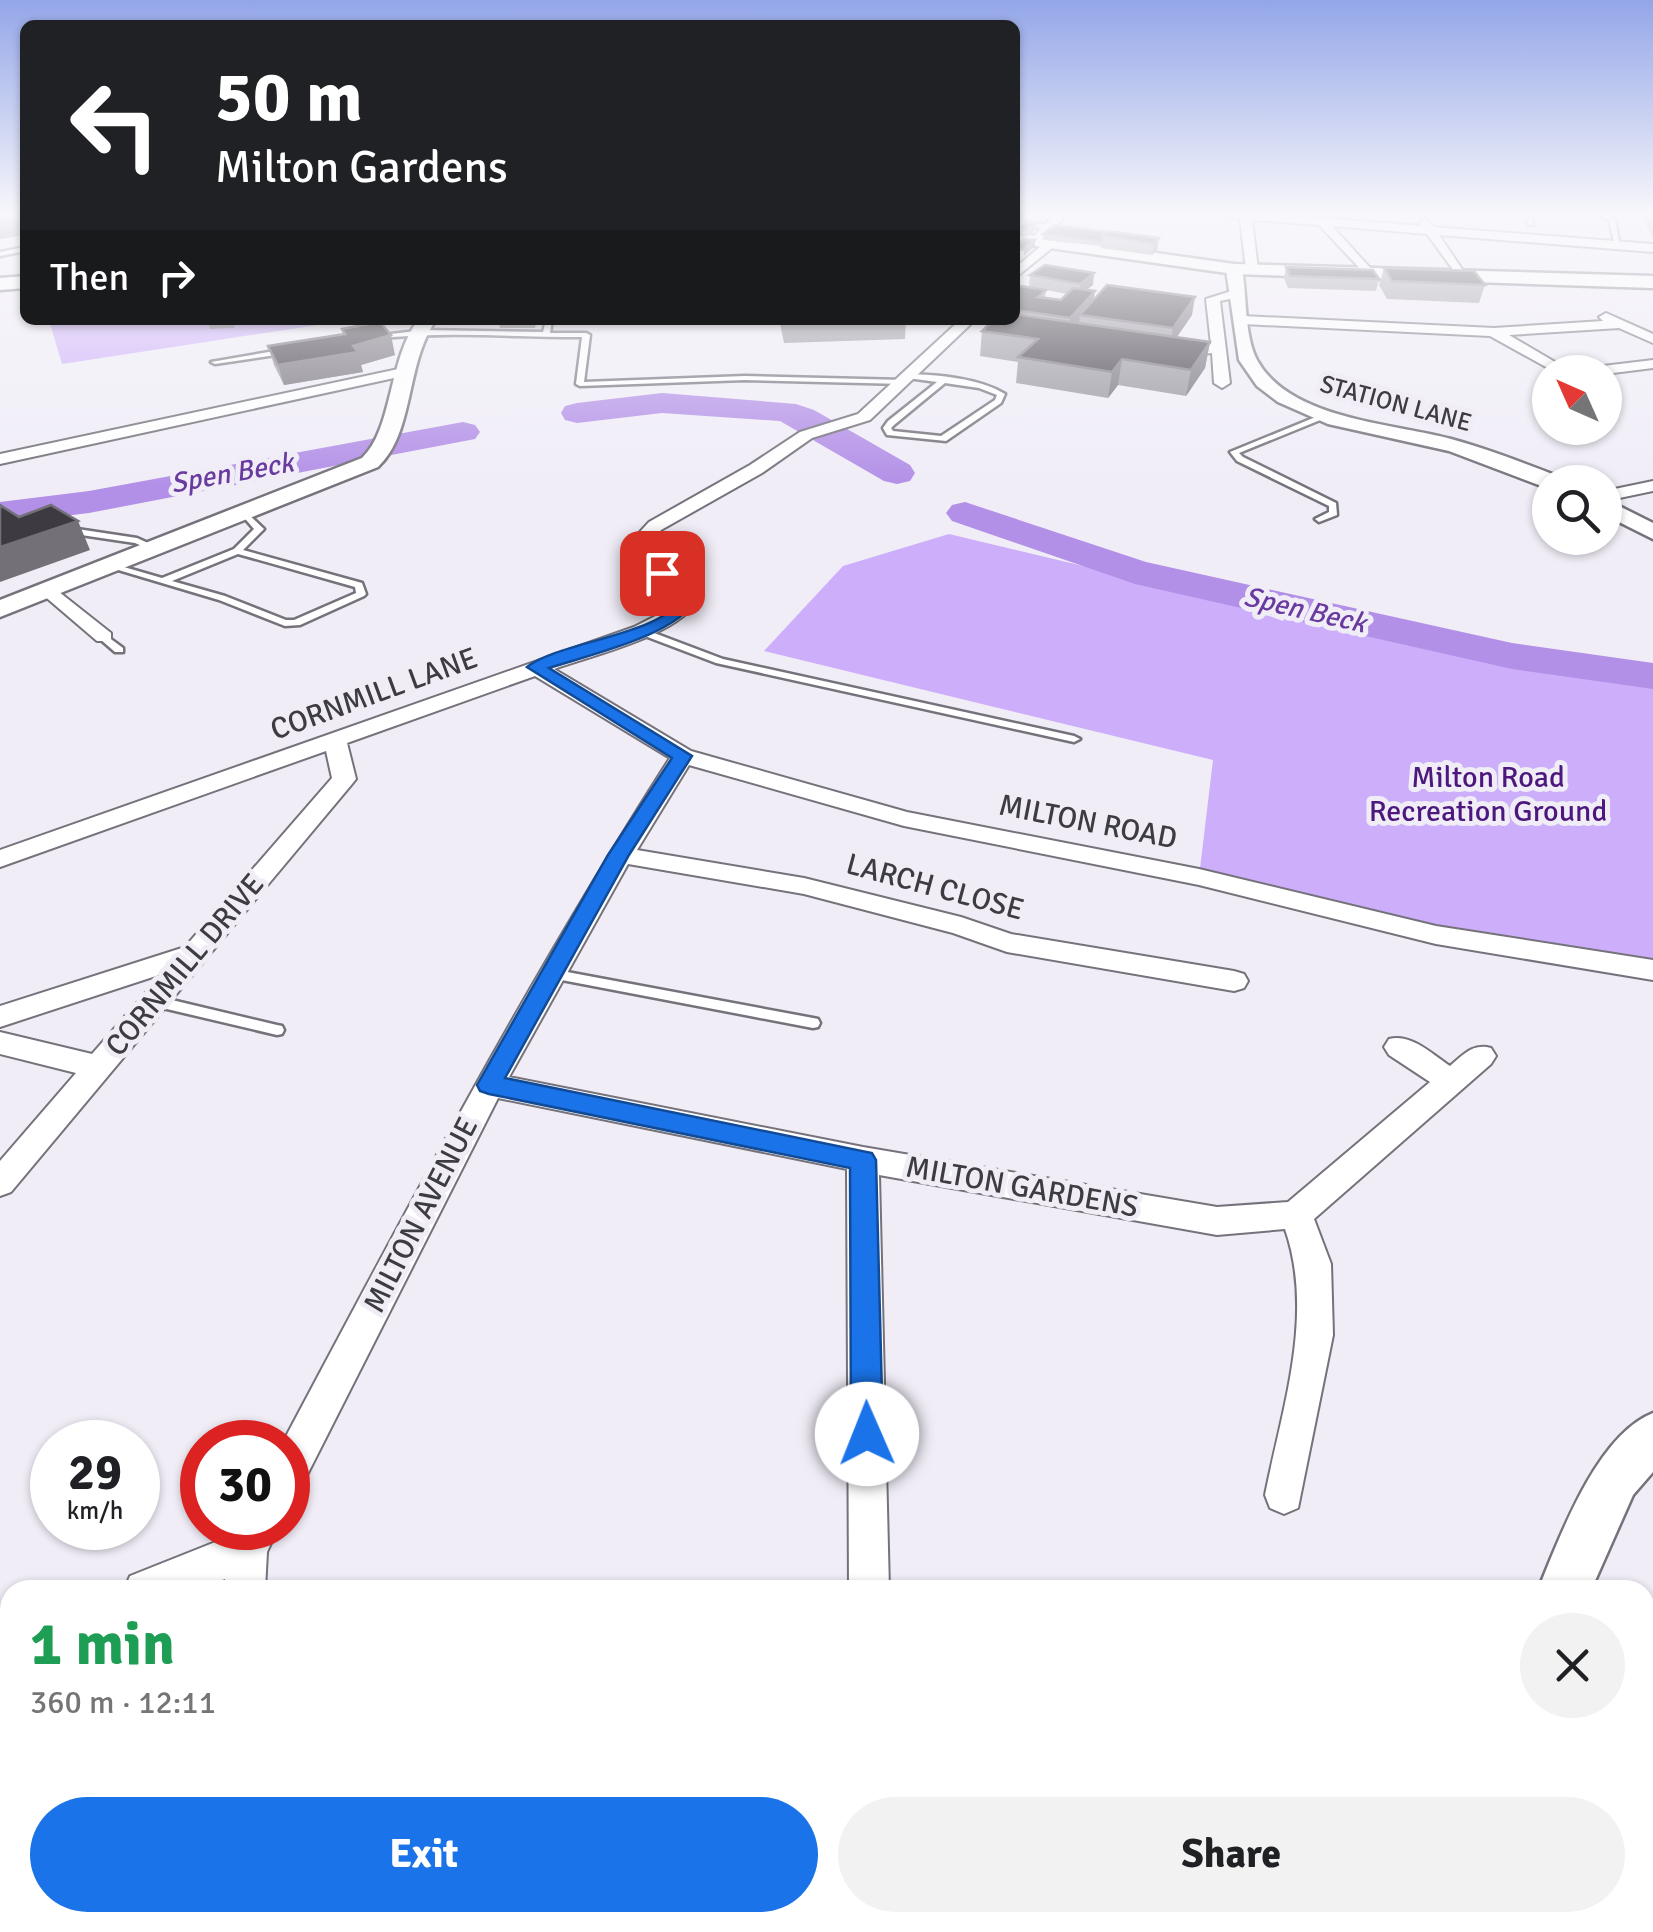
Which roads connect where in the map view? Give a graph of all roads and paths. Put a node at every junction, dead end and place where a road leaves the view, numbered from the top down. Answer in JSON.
{"nodes":[{"id":1,"x":1213,"y":304,"type":"edge"},
{"id":2,"x":1240,"y":304,"type":"edge"},
{"id":3,"x":1243,"y":320,"type":"junction"},
{"id":4,"x":548,"y":325,"type":"edge"},
{"id":5,"x":962,"y":325,"type":"edge"},
{"id":6,"x":974,"y":325,"type":"edge"},
{"id":7,"x":1325,"y":325,"type":"junction"},
{"id":8,"x":422,"y":326,"type":"edge"},
{"id":9,"x":982,"y":328,"type":"edge"},
{"id":10,"x":1494,"y":332,"type":"junction"},
{"id":11,"x":546,"y":336,"type":"junction"},
{"id":12,"x":1653,"y":339,"type":"edge"},
{"id":13,"x":356,"y":340,"type":"edge"},
{"id":14,"x":1349,"y":343,"type":"dead end"},
{"id":15,"x":1216,"y":348,"type":"junction"},
{"id":16,"x":291,"y":350,"type":"edge"},
{"id":17,"x":1159,"y":352,"type":"edge"},
{"id":18,"x":1535,"y":355,"type":"edge"},
{"id":19,"x":215,"y":362,"type":"dead end"},
{"id":20,"x":1653,"y":364,"type":"edge"},
{"id":21,"x":1622,"y":368,"type":"edge"},
{"id":22,"x":403,"y":372,"type":"junction"},
{"id":23,"x":907,"y":379,"type":"junction"},
{"id":24,"x":942,"y":381,"type":"junction"},
{"id":25,"x":1222,"y":383,"type":"dead end"},
{"id":26,"x":1326,"y":416,"type":"junction"},
{"id":27,"x":0,"y":459,"type":"edge"},
{"id":28,"x":1532,"y":474,"type":"edge"},
{"id":29,"x":1653,"y":486,"type":"edge"},
{"id":30,"x":1622,"y":492,"type":"edge"},
{"id":31,"x":245,"y":514,"type":"junction"},
{"id":32,"x":1622,"y":515,"type":"edge"},
{"id":33,"x":1319,"y":519,"type":"dead end"},
{"id":34,"x":58,"y":530,"type":"edge"},
{"id":35,"x":1653,"y":532,"type":"edge"},
{"id":36,"x":156,"y":549,"type":"junction"},
{"id":37,"x":237,"y":551,"type":"junction"},
{"id":38,"x":110,"y":566,"type":"junction"},
{"id":39,"x":162,"y":581,"type":"junction"},
{"id":40,"x":48,"y":590,"type":"junction"},
{"id":41,"x":0,"y":609,"type":"edge"},
{"id":42,"x":641,"y":631,"type":"junction"},
{"id":43,"x":112,"y":643,"type":"dead end"},
{"id":44,"x":535,"y":667,"type":"junction"},
{"id":45,"x":335,"y":739,"type":"junction"},
{"id":46,"x":1074,"y":739,"type":"dead end"},
{"id":47,"x":683,"y":756,"type":"junction"},
{"id":48,"x":618,"y":855,"type":"junction"},
{"id":49,"x":0,"y":859,"type":"edge"},
{"id":50,"x":195,"y":954,"type":"junction"},
{"id":51,"x":1653,"y":970,"type":"edge"},
{"id":52,"x":551,"y":974,"type":"junction"},
{"id":53,"x":1234,"y":980,"type":"dead end"},
{"id":54,"x":155,"y":1001,"type":"junction"},
{"id":55,"x":0,"y":1017,"type":"edge"},
{"id":56,"x":814,"y":1023,"type":"dead end"},
{"id":57,"x":277,"y":1030,"type":"dead end"},
{"id":58,"x":0,"y":1043,"type":"edge"},
{"id":59,"x":1399,"y":1048,"type":"dead end"},
{"id":60,"x":1481,"y":1056,"type":"dead end"},
{"id":61,"x":98,"y":1068,"type":"junction"},
{"id":62,"x":1452,"y":1082,"type":"junction"},
{"id":63,"x":489,"y":1085,"type":"junction"},
{"id":64,"x":863,"y":1160,"type":"junction"},
{"id":65,"x":0,"y":1183,"type":"edge"},
{"id":66,"x":1296,"y":1215,"type":"junction"},
{"id":67,"x":310,"y":1430,"type":"edge"},
{"id":68,"x":1653,"y":1436,"type":"edge"},
{"id":69,"x":1284,"y":1495,"type":"dead end"},
{"id":70,"x":250,"y":1556,"type":"edge"},
{"id":71,"x":175,"y":1580,"type":"edge"},
{"id":72,"x":870,"y":1580,"type":"edge"},
{"id":73,"x":1569,"y":1580,"type":"edge"}],
"edges":[{"from":1,"to":15,"type":"street"},
{"from":2,"to":3,"type":"street","name":"STATION LANE"},
{"from":3,"to":7,"type":"street"},
{"from":3,"to":26,"type":"street","name":"STATION LANE"},
{"from":4,"to":11,"type":"lane"},
{"from":5,"to":23,"type":"street"},
{"from":6,"to":9,"type":"street"},
{"from":7,"to":10,"type":"street"},
{"from":7,"to":14,"type":"street"},
{"from":8,"to":11,"type":"lane"},
{"from":8,"to":13,"type":"lane"},
{"from":8,"to":22,"type":"street"},
{"from":10,"to":12,"type":"street"},
{"from":10,"to":18,"type":"street"},
{"from":11,"to":23,"type":"lane"},
{"from":15,"to":17,"type":"street"},
{"from":15,"to":25,"type":"street"},
{"from":16,"to":19,"type":"lane"},
{"from":20,"to":21,"type":"street"},
{"from":22,"to":27,"type":"street"},
{"from":22,"to":31,"type":"street"},
{"from":23,"to":24,"type":"lane"},
{"from":23,"to":42,"type":"street","name":"CORNMILL LANE"},
{"from":24,"to":24,"type":"lane"},
{"from":26,"to":28,"type":"street","name":"STATION LANE"},
{"from":26,"to":33,"type":"lane"},
{"from":29,"to":30,"type":"street"},
{"from":31,"to":36,"type":"street"},
{"from":31,"to":37,"type":"lane"},
{"from":32,"to":35,"type":"street"},
{"from":34,"to":36,"type":"lane"},
{"from":36,"to":38,"type":"street"},
{"from":37,"to":39,"type":"lane"},
{"from":37,"to":39,"type":"lane"},
{"from":38,"to":39,"type":"lane"},
{"from":38,"to":40,"type":"street"},
{"from":40,"to":41,"type":"street"},
{"from":40,"to":43,"type":"street"},
{"from":42,"to":44,"type":"street","name":"CORNMILL LANE"},
{"from":42,"to":46,"type":"lane"},
{"from":44,"to":45,"type":"street","name":"CORNMILL LANE"},
{"from":44,"to":47,"type":"street","name":"MILTON ROAD"},
{"from":45,"to":49,"type":"street","name":"CORNMILL LANE"},
{"from":45,"to":50,"type":"street","name":"CORNMILL DRIVE"},
{"from":47,"to":48,"type":"street","name":"MILTON AVENUE"},
{"from":47,"to":51,"type":"street","name":"MILTON ROAD"},
{"from":48,"to":52,"type":"street","name":"MILTON AVENUE"},
{"from":48,"to":53,"type":"street","name":"LARCH CLOSE"},
{"from":50,"to":54,"type":"street","name":"CORNMILL DRIVE"},
{"from":50,"to":55,"type":"street"},
{"from":52,"to":56,"type":"lane"},
{"from":52,"to":63,"type":"street","name":"MILTON AVENUE"},
{"from":54,"to":57,"type":"lane"},
{"from":54,"to":61,"type":"street","name":"CORNMILL DRIVE"},
{"from":58,"to":61,"type":"street"},
{"from":59,"to":62,"type":"street"},
{"from":60,"to":62,"type":"street"},
{"from":61,"to":65,"type":"street","name":"CORNMILL DRIVE"},
{"from":62,"to":66,"type":"street"},
{"from":63,"to":64,"type":"street","name":"MILTON GARDENS"},
{"from":63,"to":67,"type":"street","name":"MILTON AVENUE"},
{"from":64,"to":66,"type":"street","name":"MILTON GARDENS"},
{"from":64,"to":72,"type":"street"},
{"from":66,"to":69,"type":"street"},
{"from":68,"to":73,"type":"street"},
{"from":70,"to":71,"type":"street"}]}
